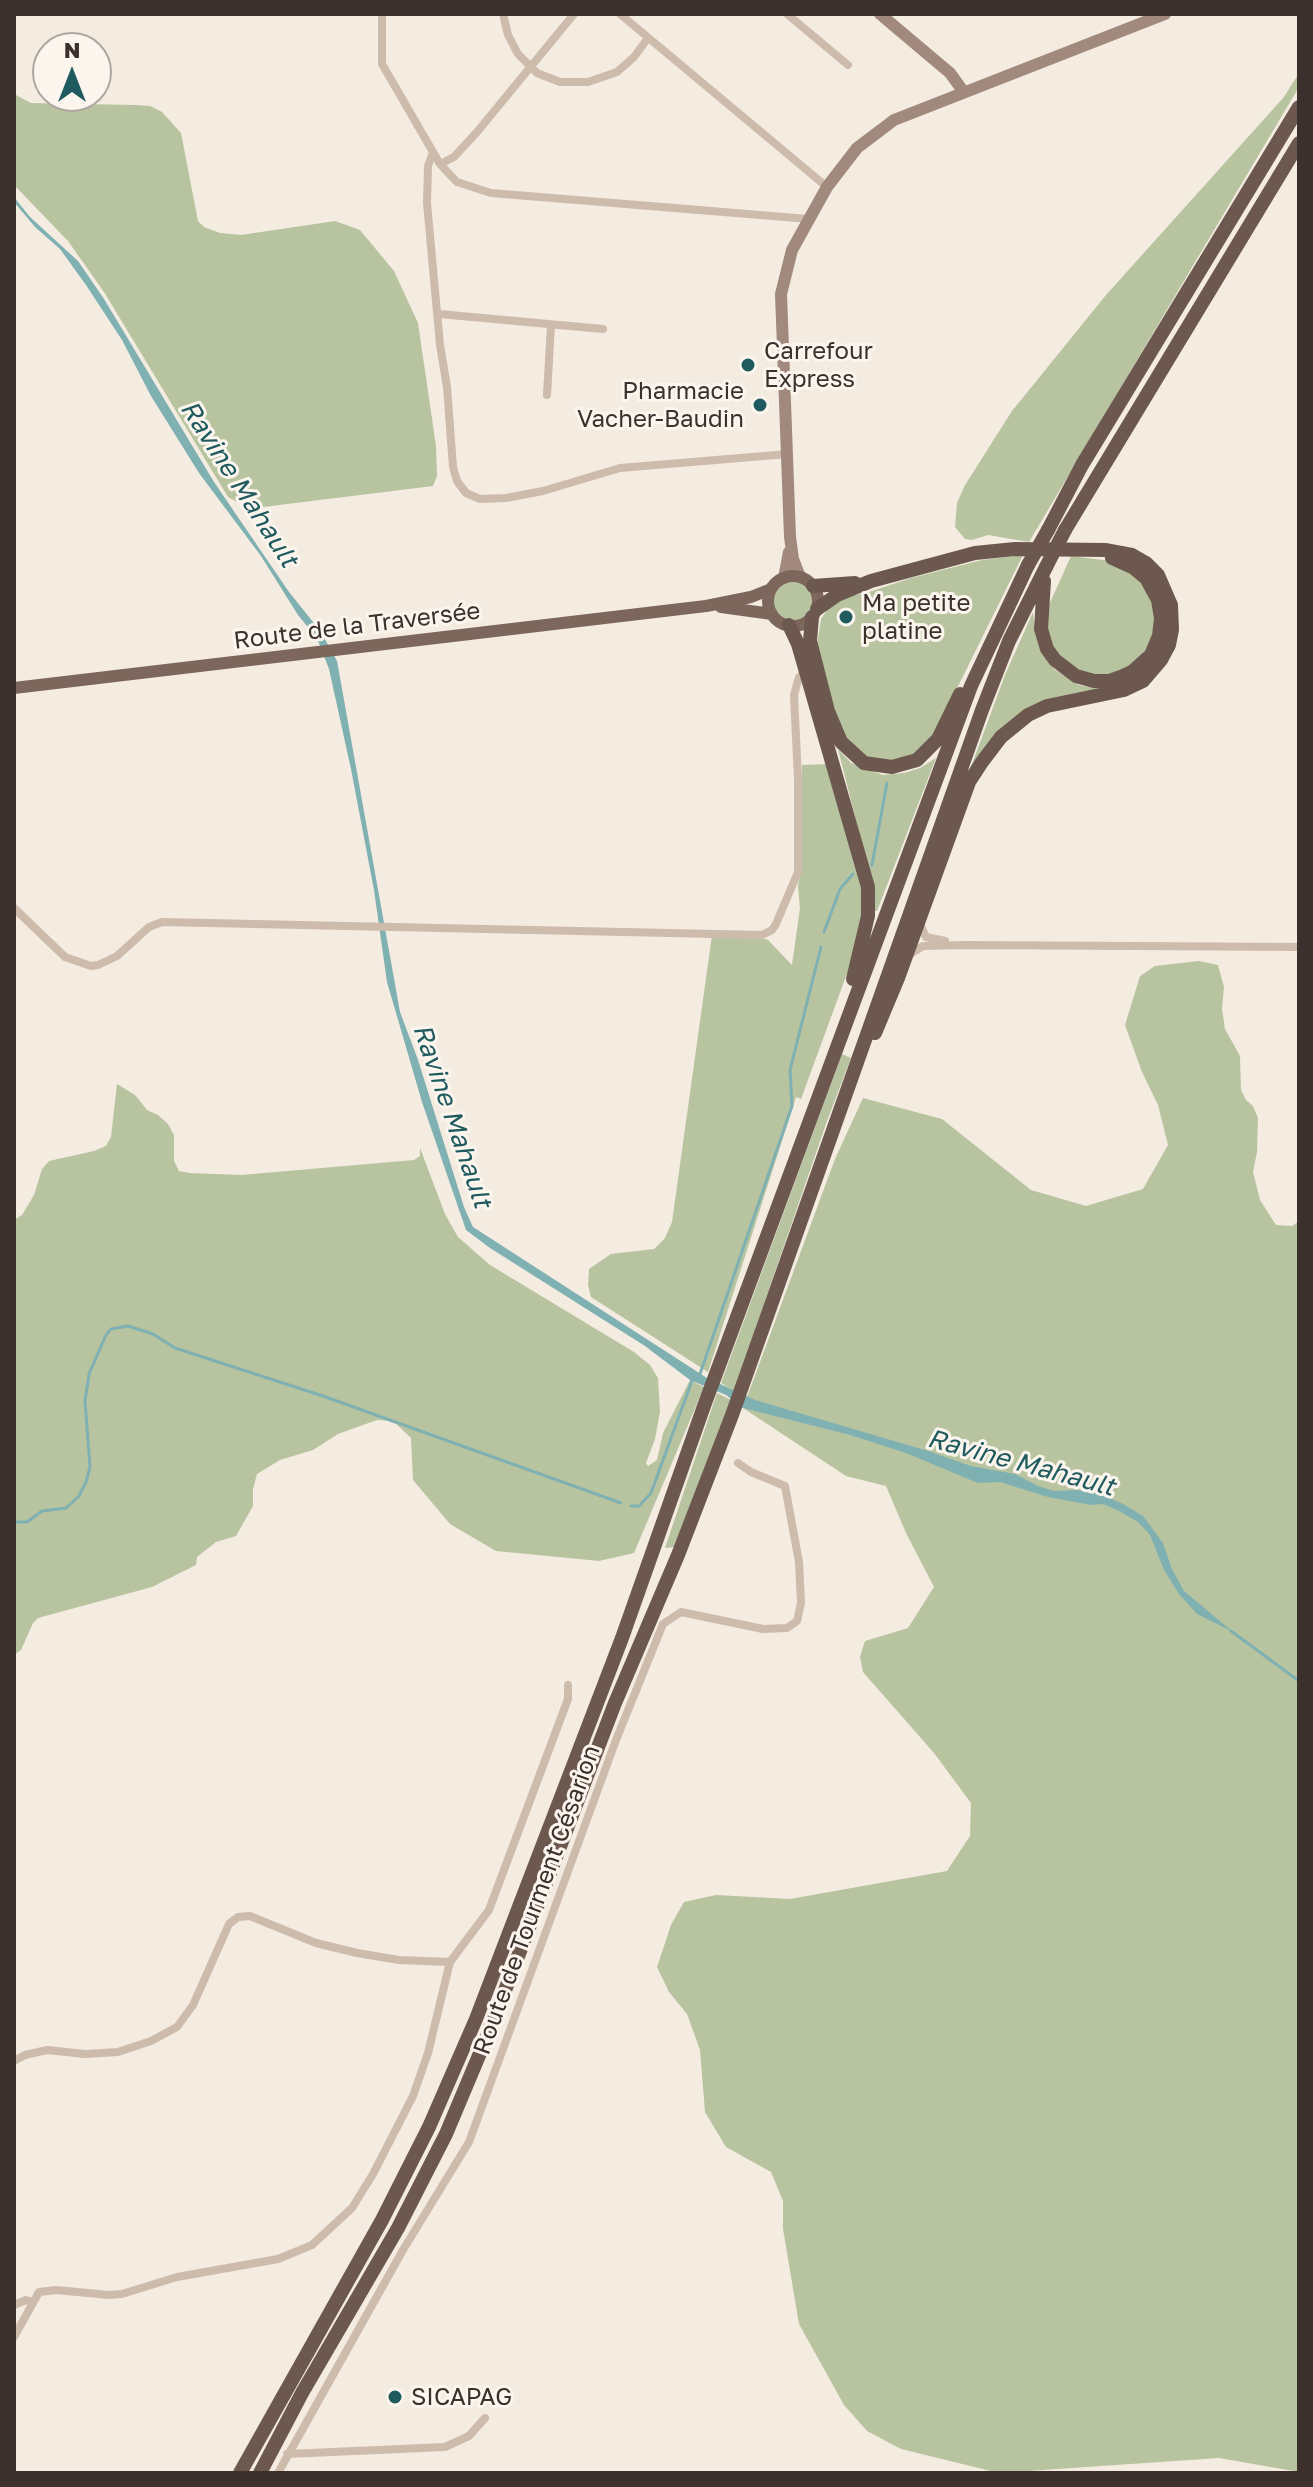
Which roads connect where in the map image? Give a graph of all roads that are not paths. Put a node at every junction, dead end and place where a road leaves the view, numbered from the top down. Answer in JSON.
{"nodes":[{"id":1,"x":382,"y":14,"type":"edge"},
{"id":2,"x":503,"y":14,"type":"edge"},
{"id":3,"x":574,"y":14,"type":"edge"},
{"id":4,"x":620,"y":14,"type":"edge"},
{"id":5,"x":787,"y":14,"type":"edge"},
{"id":6,"x":880,"y":14,"type":"edge"},
{"id":7,"x":1165,"y":14,"type":"edge"},
{"id":8,"x":648,"y":38,"type":"junction"},
{"id":9,"x":848,"y":65,"type":"dead end"},
{"id":10,"x":531,"y":68,"type":"junction"},
{"id":11,"x":963,"y":91,"type":"junction"},
{"id":12,"x":1299,"y":107,"type":"edge"},
{"id":13,"x":1299,"y":143,"type":"edge"},
{"id":14,"x":433,"y":152,"type":"junction"},
{"id":15,"x":440,"y":164,"type":"junction"},
{"id":16,"x":827,"y":187,"type":"junction"},
{"id":17,"x":809,"y":219,"type":"junction"},
{"id":18,"x":439,"y":314,"type":"junction"},
{"id":19,"x":551,"y":325,"type":"junction"},
{"id":20,"x":603,"y":329,"type":"dead end"},
{"id":21,"x":547,"y":395,"type":"dead end"},
{"id":22,"x":788,"y":454,"type":"junction"},
{"id":23,"x":790,"y":537,"type":"junction"},
{"id":24,"x":1080,"y":551,"type":"junction"},
{"id":25,"x":1046,"y":567,"type":"junction"},
{"id":26,"x":800,"y":577,"type":"junction"},
{"id":27,"x":784,"y":578,"type":"junction"},
{"id":28,"x":871,"y":581,"type":"junction"},
{"id":29,"x":813,"y":586,"type":"junction"},
{"id":30,"x":771,"y":589,"type":"junction"},
{"id":31,"x":706,"y":606,"type":"junction"},
{"id":32,"x":814,"y":613,"type":"junction"},
{"id":33,"x":772,"y":614,"type":"junction"},
{"id":34,"x":789,"y":625,"type":"junction"},
{"id":35,"x":990,"y":642,"type":"junction"},
{"id":36,"x":806,"y":672,"type":"junction"},
{"id":37,"x":14,"y":688,"type":"edge"},
{"id":38,"x":14,"y":908,"type":"edge"},
{"id":39,"x":920,"y":917,"type":"junction"},
{"id":40,"x":966,"y":945,"type":"junction"},
{"id":41,"x":1299,"y":947,"type":"edge"},
{"id":42,"x":898,"y":978,"type":"junction"},
{"id":43,"x":837,"y":1043,"type":"junction"},
{"id":44,"x":811,"y":1188,"type":"junction"},
{"id":45,"x":738,"y":1463,"type":"dead end"},
{"id":46,"x":568,"y":1685,"type":"dead end"},
{"id":47,"x":450,"y":1962,"type":"junction"},
{"id":48,"x":14,"y":2061,"type":"edge"},
{"id":49,"x":32,"y":2302,"type":"junction"},
{"id":50,"x":14,"y":2305,"type":"edge"},
{"id":51,"x":14,"y":2337,"type":"edge"},
{"id":52,"x":485,"y":2418,"type":"dead end"},
{"id":53,"x":287,"y":2454,"type":"junction"},
{"id":54,"x":240,"y":2473,"type":"edge"},
{"id":55,"x":260,"y":2473,"type":"edge"},
{"id":56,"x":278,"y":2473,"type":"edge"}],
"edges":[{"from":1,"to":14,"type":"street"},
{"from":2,"to":10,"type":"street"},
{"from":3,"to":10,"type":"street"},
{"from":4,"to":8,"type":"street"},
{"from":5,"to":9,"type":"street"},
{"from":6,"to":11,"type":"main road"},
{"from":7,"to":11,"type":"main road"},
{"from":8,"to":10,"type":"street"},
{"from":8,"to":16,"type":"street"},
{"from":10,"to":15,"type":"street"},
{"from":11,"to":16,"type":"main road"},
{"from":12,"to":35,"type":"highway","bridge":true},
{"from":13,"to":25,"type":"highway","bridge":true},
{"from":14,"to":15,"type":"street"},
{"from":14,"to":18,"type":"street"},
{"from":15,"to":17,"type":"street"},
{"from":16,"to":17,"type":"main road"},
{"from":17,"to":22,"type":"main road"},
{"from":18,"to":19,"type":"street"},
{"from":18,"to":22,"type":"street"},
{"from":19,"to":20,"type":"street"},
{"from":19,"to":21,"type":"street"},
{"from":22,"to":23,"type":"main road"},
{"from":23,"to":26,"type":"main road"},
{"from":23,"to":27,"type":"main road"},
{"from":24,"to":25,"type":"highway"},
{"from":24,"to":28,"type":"highway"},
{"from":24,"to":39,"type":"highway"},
{"from":25,"to":44,"type":"highway"},
{"from":26,"to":27,"type":"main road"},
{"from":26,"to":29,"type":"main road"},
{"from":27,"to":30,"type":"main road"},
{"from":28,"to":29,"type":"highway"},
{"from":28,"to":32,"type":"highway"},
{"from":29,"to":32,"type":"main road"},
{"from":30,"to":31,"type":"main road","name":"Route de la Traversée"},
{"from":30,"to":33,"type":"main road"},
{"from":31,"to":33,"type":"main road","name":"Route de la Traversée"},
{"from":31,"to":37,"type":"main road","name":"Route de la Traversée"},
{"from":32,"to":34,"type":"main road"},
{"from":32,"to":35,"type":"highway"},
{"from":33,"to":34,"type":"main road"},
{"from":34,"to":36,"type":"highway"},
{"from":35,"to":43,"type":"highway"},
{"from":36,"to":38,"type":"street"},
{"from":36,"to":43,"type":"highway"},
{"from":39,"to":40,"type":"street"},
{"from":39,"to":42,"type":"highway"},
{"from":40,"to":41,"type":"street"},
{"from":40,"to":42,"type":"street"},
{"from":42,"to":44,"type":"highway"},
{"from":43,"to":54,"type":"highway"},
{"from":44,"to":55,"type":"highway"},
{"from":45,"to":53,"type":"street","name":"Route de Tourment Césarion"},
{"from":46,"to":47,"type":"street"},
{"from":47,"to":48,"type":"street"},
{"from":47,"to":49,"type":"street"},
{"from":49,"to":50,"type":"street"},
{"from":49,"to":51,"type":"street"},
{"from":52,"to":53,"type":"street"},
{"from":53,"to":56,"type":"street","name":"Route de Tourment Césarion"}]}
